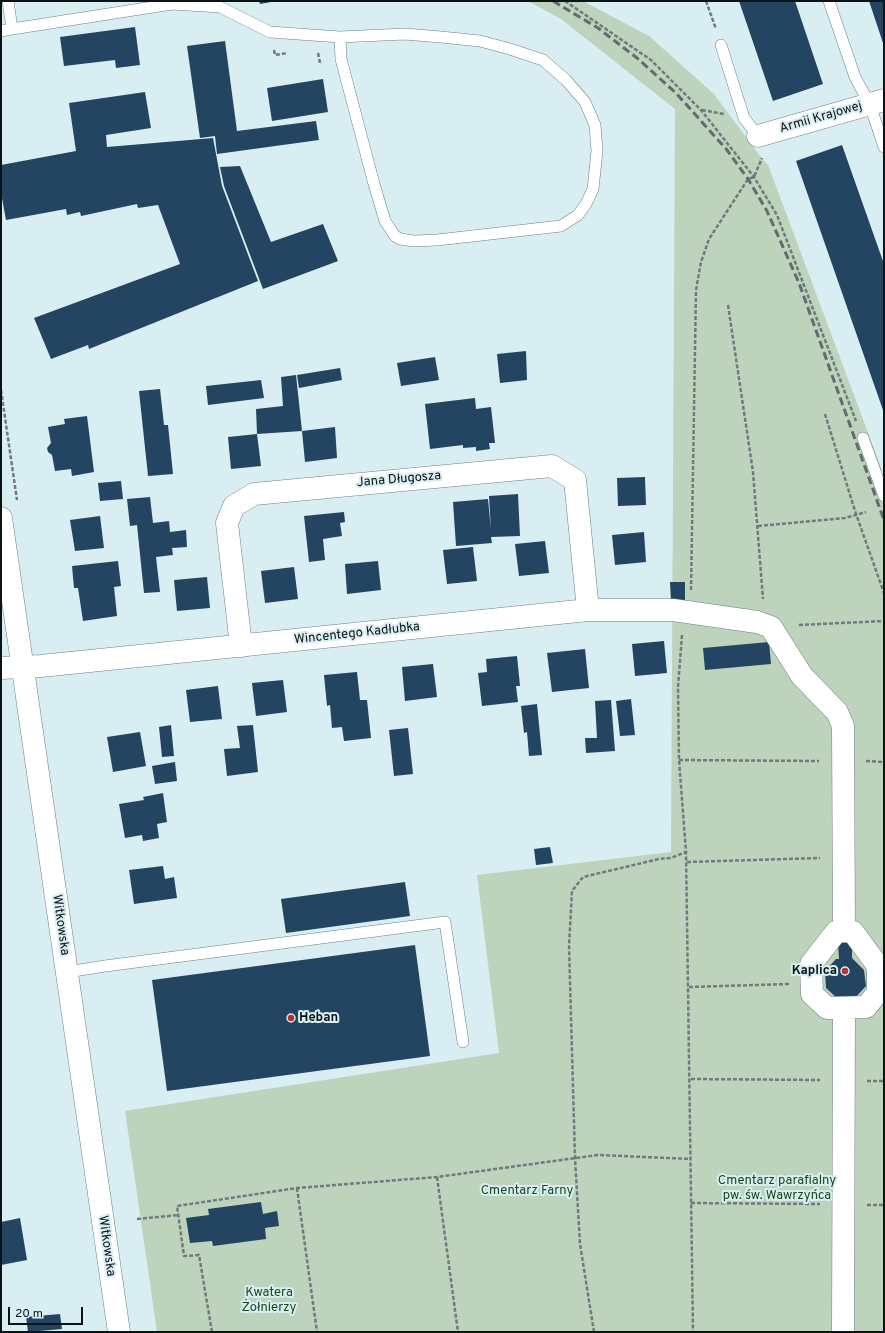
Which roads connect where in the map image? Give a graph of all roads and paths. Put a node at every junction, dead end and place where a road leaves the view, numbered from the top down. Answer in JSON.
{"nodes":[{"id":1,"x":8,"y":1,"type":"edge"},
{"id":2,"x":565,"y":1,"type":"edge"},
{"id":3,"x":706,"y":1,"type":"edge"},
{"id":4,"x":829,"y":1,"type":"edge"},
{"id":5,"x":12,"y":29,"type":"junction"},
{"id":6,"x":1,"y":31,"type":"edge"},
{"id":7,"x":340,"y":37,"type":"junction"},
{"id":8,"x":721,"y":45,"type":"joint"},
{"id":9,"x":877,"y":102,"type":"edge"},
{"id":10,"x":758,"y":136,"type":"junction"},
{"id":11,"x":884,"y":147,"type":"edge"},
{"id":12,"x":754,"y":177,"type":"junction"},
{"id":13,"x":728,"y":305,"type":"dead end"},
{"id":14,"x":825,"y":414,"type":"dead end"},
{"id":15,"x":863,"y":438,"type":"joint"},
{"id":16,"x":882,"y":481,"type":"edge"},
{"id":17,"x":884,"y":496,"type":"edge"},
{"id":18,"x":866,"y":512,"type":"dead end"},
{"id":19,"x":856,"y":514,"type":"junction"},
{"id":20,"x":1,"y":518,"type":"edge"},
{"id":21,"x":758,"y":526,"type":"junction"},
{"id":22,"x":884,"y":593,"type":"edge"},
{"id":23,"x":588,"y":610,"type":"junction"},
{"id":24,"x":687,"y":611,"type":"junction"},
{"id":25,"x":884,"y":621,"type":"edge"},
{"id":26,"x":768,"y":626,"type":"junction"},
{"id":27,"x":241,"y":646,"type":"junction"},
{"id":28,"x":1,"y":668,"type":"edge"},
{"id":29,"x":23,"y":668,"type":"junction"},
{"id":30,"x":679,"y":760,"type":"junction"},
{"id":31,"x":843,"y":761,"type":"junction"},
{"id":32,"x":884,"y":762,"type":"edge"},
{"id":33,"x":686,"y":852,"type":"junction"},
{"id":34,"x":844,"y":857,"type":"junction"},
{"id":35,"x":687,"y":862,"type":"junction"},
{"id":36,"x":844,"y":931,"type":"junction"},
{"id":37,"x":67,"y":972,"type":"junction"},
{"id":38,"x":812,"y":984,"type":"junction"},
{"id":39,"x":689,"y":987,"type":"junction"},
{"id":40,"x":844,"y":1008,"type":"junction"},
{"id":41,"x":463,"y":1042,"type":"dead end"},
{"id":42,"x":691,"y":1079,"type":"junction"},
{"id":43,"x":845,"y":1080,"type":"junction"},
{"id":44,"x":884,"y":1081,"type":"edge"},
{"id":45,"x":575,"y":1158,"type":"junction"},
{"id":46,"x":690,"y":1159,"type":"junction"},
{"id":47,"x":437,"y":1177,"type":"junction"},
{"id":48,"x":297,"y":1188,"type":"junction"},
{"id":49,"x":691,"y":1203,"type":"junction"},
{"id":50,"x":843,"y":1204,"type":"junction"},
{"id":51,"x":884,"y":1205,"type":"edge"},
{"id":52,"x":179,"y":1215,"type":"junction"},
{"id":53,"x":137,"y":1219,"type":"dead end"},
{"id":54,"x":119,"y":1332,"type":"edge"},
{"id":55,"x":212,"y":1332,"type":"edge"},
{"id":56,"x":318,"y":1332,"type":"edge"},
{"id":57,"x":458,"y":1332,"type":"edge"},
{"id":58,"x":594,"y":1332,"type":"edge"},
{"id":59,"x":693,"y":1332,"type":"edge"},
{"id":60,"x":843,"y":1332,"type":"edge"}],
"edges":[{"from":1,"to":5,"type":"lane"},
{"from":2,"to":12,"type":"path"},
{"from":3,"to":8,"type":"path"},
{"from":4,"to":9,"type":"lane"},
{"from":5,"to":6,"type":"lane"},
{"from":5,"to":7,"type":"lane"},
{"from":7,"to":7,"type":"lane"},
{"from":8,"to":10,"type":"lane"},
{"from":9,"to":10,"type":"street","name":"Armii Krajowej"},
{"from":9,"to":11,"type":"lane"},
{"from":10,"to":12,"type":"path"},
{"from":12,"to":15,"type":"path"},
{"from":12,"to":24,"type":"path"},
{"from":13,"to":21,"type":"path"},
{"from":14,"to":19,"type":"path"},
{"from":15,"to":16,"type":"lane"},
{"from":16,"to":17,"type":"lane"},
{"from":18,"to":19,"type":"path"},
{"from":19,"to":21,"type":"path"},
{"from":19,"to":22,"type":"path"},
{"from":20,"to":29,"type":"street","name":"Witkowska"},
{"from":21,"to":26,"type":"path"},
{"from":23,"to":24,"type":"street","name":"Wincentego Kadłubka"},
{"from":23,"to":27,"type":"street","name":"Wincentego Kadłubka"},
{"from":23,"to":27,"type":"street","name":"Jana Długosza"},
{"from":24,"to":26,"type":"street","name":"Wincentego Kadłubka"},
{"from":24,"to":30,"type":"path"},
{"from":25,"to":26,"type":"path"},
{"from":26,"to":31,"type":"street"},
{"from":27,"to":29,"type":"street","name":"Wincentego Kadłubka"},
{"from":28,"to":29,"type":"street","name":"Wincentego Kadłubka"},
{"from":29,"to":37,"type":"street","name":"Witkowska"},
{"from":30,"to":31,"type":"path"},
{"from":30,"to":33,"type":"path"},
{"from":31,"to":32,"type":"path"},
{"from":31,"to":34,"type":"street"},
{"from":33,"to":35,"type":"path"},
{"from":33,"to":45,"type":"path"},
{"from":34,"to":35,"type":"path"},
{"from":34,"to":36,"type":"street"},
{"from":35,"to":39,"type":"path"},
{"from":36,"to":38,"type":"street"},
{"from":36,"to":40,"type":"street"},
{"from":37,"to":41,"type":"lane"},
{"from":37,"to":54,"type":"street","name":"Witkowska"},
{"from":38,"to":39,"type":"path"},
{"from":38,"to":40,"type":"street"},
{"from":39,"to":42,"type":"path"},
{"from":40,"to":43,"type":"street"},
{"from":42,"to":43,"type":"path"},
{"from":42,"to":46,"type":"path"},
{"from":43,"to":44,"type":"path"},
{"from":43,"to":50,"type":"street"},
{"from":45,"to":46,"type":"path"},
{"from":45,"to":47,"type":"path"},
{"from":45,"to":58,"type":"path"},
{"from":46,"to":49,"type":"path"},
{"from":47,"to":48,"type":"path"},
{"from":47,"to":57,"type":"path"},
{"from":48,"to":52,"type":"path"},
{"from":48,"to":56,"type":"path"},
{"from":49,"to":50,"type":"path"},
{"from":49,"to":59,"type":"path"},
{"from":50,"to":51,"type":"path"},
{"from":50,"to":60,"type":"street"},
{"from":52,"to":53,"type":"path"},
{"from":52,"to":55,"type":"path"}]}
